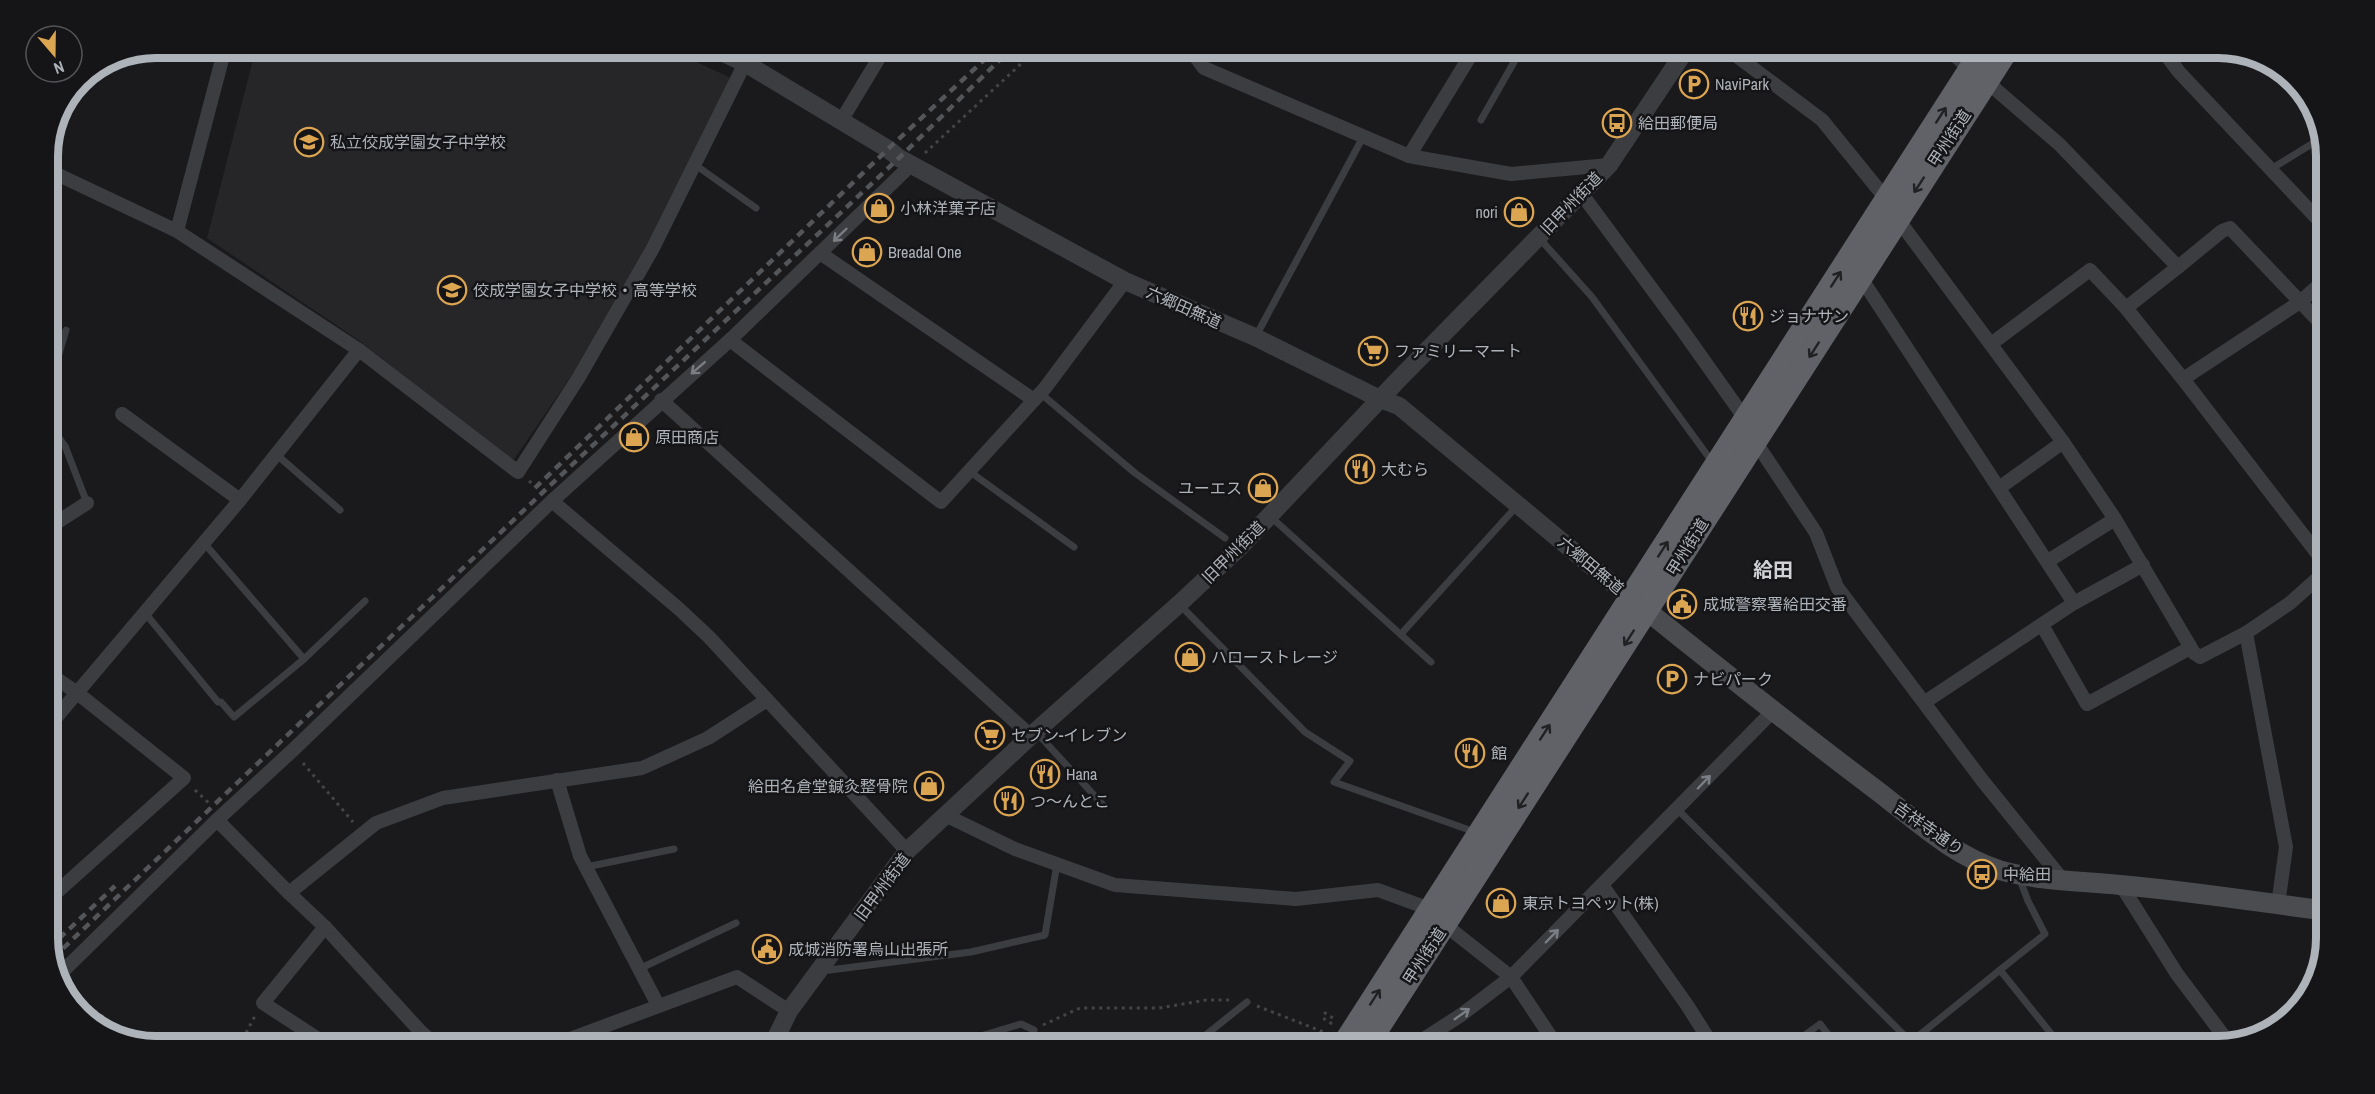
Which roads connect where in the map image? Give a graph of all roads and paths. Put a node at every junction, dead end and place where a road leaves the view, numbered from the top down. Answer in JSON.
{"nodes":[{"id":1,"x":222,"y":58,"type":"edge"},
{"id":2,"x":734,"y":58,"type":"edge"},
{"id":3,"x":879,"y":58,"type":"edge"},
{"id":4,"x":1027,"y":58,"type":"edge"},
{"id":5,"x":1196,"y":58,"type":"edge"},
{"id":6,"x":1469,"y":58,"type":"edge"},
{"id":7,"x":1516,"y":58,"type":"edge"},
{"id":8,"x":1680,"y":58,"type":"edge"},
{"id":9,"x":1739,"y":58,"type":"edge"},
{"id":10,"x":1958,"y":58,"type":"edge"},
{"id":11,"x":1982,"y":58,"type":"edge"},
{"id":12,"x":1997,"y":58,"type":"edge"},
{"id":13,"x":2168,"y":58,"type":"edge"},
{"id":14,"x":745,"y":63,"type":"junction"},
{"id":15,"x":1978,"y":75,"type":"junction"},
{"id":16,"x":1481,"y":120,"type":"dead end"},
{"id":17,"x":841,"y":121,"type":"junction"},
{"id":18,"x":1363,"y":137,"type":"junction"},
{"id":19,"x":2315,"y":142,"type":"edge"},
{"id":20,"x":1409,"y":156,"type":"junction"},
{"id":21,"x":694,"y":164,"type":"junction"},
{"id":22,"x":912,"y":165,"type":"junction"},
{"id":23,"x":1609,"y":165,"type":"junction"},
{"id":24,"x":2271,"y":169,"type":"junction"},
{"id":25,"x":59,"y":175,"type":"edge"},
{"id":26,"x":1581,"y":193,"type":"junction"},
{"id":27,"x":756,"y":208,"type":"dead end"},
{"id":28,"x":1892,"y":209,"type":"junction"},
{"id":29,"x":2316,"y":215,"type":"edge"},
{"id":30,"x":177,"y":231,"type":"junction"},
{"id":31,"x":1538,"y":237,"type":"junction"},
{"id":32,"x":820,"y":253,"type":"junction"},
{"id":33,"x":2178,"y":267,"type":"junction"},
{"id":34,"x":1861,"y":278,"type":"junction"},
{"id":35,"x":1125,"y":281,"type":"junction"},
{"id":36,"x":2316,"y":288,"type":"edge"},
{"id":37,"x":2300,"y":302,"type":"junction"},
{"id":38,"x":2126,"y":309,"type":"junction"},
{"id":39,"x":2316,"y":319,"type":"edge"},
{"id":40,"x":66,"y":330,"type":"dead end"},
{"id":41,"x":1255,"y":337,"type":"junction"},
{"id":42,"x":730,"y":340,"type":"junction"},
{"id":43,"x":1991,"y":344,"type":"junction"},
{"id":44,"x":359,"y":350,"type":"junction"},
{"id":45,"x":59,"y":354,"type":"edge"},
{"id":46,"x":2183,"y":379,"type":"junction"},
{"id":47,"x":1037,"y":397,"type":"junction"},
{"id":48,"x":1380,"y":399,"type":"junction"},
{"id":49,"x":661,"y":400,"type":"junction"},
{"id":50,"x":122,"y":414,"type":"dead end"},
{"id":51,"x":1750,"y":430,"type":"junction"},
{"id":52,"x":59,"y":438,"type":"edge"},
{"id":53,"x":2063,"y":441,"type":"junction"},
{"id":54,"x":277,"y":455,"type":"junction"},
{"id":55,"x":1716,"y":467,"type":"junction"},
{"id":56,"x":969,"y":471,"type":"junction"},
{"id":57,"x":518,"y":472,"type":"junction"},
{"id":58,"x":1999,"y":488,"type":"junction"},
{"id":59,"x":240,"y":500,"type":"junction"},
{"id":60,"x":552,"y":501,"type":"junction"},
{"id":61,"x":87,"y":502,"type":"joint"},
{"id":62,"x":1519,"y":505,"type":"junction"},
{"id":63,"x":340,"y":510,"type":"dead end"},
{"id":64,"x":1269,"y":516,"type":"junction"},
{"id":65,"x":2115,"y":519,"type":"junction"},
{"id":66,"x":59,"y":521,"type":"edge"},
{"id":67,"x":1225,"y":538,"type":"dead end"},
{"id":68,"x":204,"y":543,"type":"junction"},
{"id":69,"x":1074,"y":547,"type":"dead end"},
{"id":70,"x":2316,"y":554,"type":"edge"},
{"id":71,"x":2048,"y":561,"type":"junction"},
{"id":72,"x":2143,"y":565,"type":"junction"},
{"id":73,"x":2316,"y":578,"type":"edge"},
{"id":74,"x":365,"y":601,"type":"dead end"},
{"id":75,"x":2074,"y":603,"type":"junction"},
{"id":76,"x":1179,"y":604,"type":"junction"},
{"id":77,"x":1639,"y":605,"type":"junction"},
{"id":78,"x":145,"y":613,"type":"junction"},
{"id":79,"x":2042,"y":625,"type":"junction"},
{"id":80,"x":1402,"y":633,"type":"junction"},
{"id":81,"x":2246,"y":633,"type":"junction"},
{"id":82,"x":2190,"y":648,"type":"junction"},
{"id":83,"x":304,"y":659,"type":"junction"},
{"id":84,"x":1431,"y":662,"type":"dead end"},
{"id":85,"x":59,"y":680,"type":"edge"},
{"id":86,"x":76,"y":692,"type":"junction"},
{"id":87,"x":767,"y":700,"type":"junction"},
{"id":88,"x":1924,"y":702,"type":"junction"},
{"id":89,"x":1772,"y":711,"type":"junction"},
{"id":90,"x":59,"y":714,"type":"edge"},
{"id":91,"x":1033,"y":734,"type":"junction"},
{"id":92,"x":293,"y":750,"type":"junction"},
{"id":93,"x":184,"y":778,"type":"junction"},
{"id":94,"x":557,"y":780,"type":"junction"},
{"id":95,"x":1104,"y":806,"type":"dead end"},
{"id":96,"x":1677,"y":809,"type":"junction"},
{"id":97,"x":945,"y":815,"type":"junction"},
{"id":98,"x":217,"y":820,"type":"junction"},
{"id":99,"x":362,"y":833,"type":"junction"},
{"id":100,"x":1480,"y":834,"type":"junction"},
{"id":101,"x":674,"y":849,"type":"dead end"},
{"id":102,"x":908,"y":851,"type":"junction"},
{"id":103,"x":1057,"y":864,"type":"junction"},
{"id":104,"x":586,"y":867,"type":"junction"},
{"id":105,"x":2018,"y":874,"type":"junction"},
{"id":106,"x":2062,"y":879,"type":"junction"},
{"id":107,"x":1602,"y":885,"type":"junction"},
{"id":108,"x":2121,"y":885,"type":"junction"},
{"id":109,"x":59,"y":890,"type":"edge"},
{"id":110,"x":289,"y":893,"type":"junction"},
{"id":111,"x":2278,"y":905,"type":"junction"},
{"id":112,"x":2316,"y":910,"type":"edge"},
{"id":113,"x":1437,"y":918,"type":"junction"},
{"id":114,"x":736,"y":923,"type":"dead end"},
{"id":115,"x":325,"y":927,"type":"junction"},
{"id":116,"x":639,"y":969,"type":"junction"},
{"id":117,"x":64,"y":970,"type":"edge"},
{"id":118,"x":2000,"y":970,"type":"junction"},
{"id":119,"x":819,"y":971,"type":"junction"},
{"id":120,"x":1511,"y":977,"type":"junction"},
{"id":121,"x":82,"y":1000,"type":"edge"},
{"id":122,"x":1247,"y":1002,"type":"junction"},
{"id":123,"x":263,"y":1003,"type":"junction"},
{"id":124,"x":658,"y":1005,"type":"junction"},
{"id":125,"x":789,"y":1011,"type":"junction"},
{"id":126,"x":116,"y":1027,"type":"edge"},
{"id":127,"x":1001,"y":1030,"type":"junction"},
{"id":128,"x":1034,"y":1030,"type":"joint"},
{"id":129,"x":245,"y":1036,"type":"edge"},
{"id":130,"x":314,"y":1036,"type":"edge"},
{"id":131,"x":426,"y":1036,"type":"edge"},
{"id":132,"x":577,"y":1036,"type":"edge"},
{"id":133,"x":777,"y":1036,"type":"edge"},
{"id":134,"x":981,"y":1036,"type":"edge"},
{"id":135,"x":1003,"y":1036,"type":"edge"},
{"id":136,"x":1204,"y":1036,"type":"edge"},
{"id":137,"x":1327,"y":1036,"type":"edge"},
{"id":138,"x":1339,"y":1036,"type":"edge"},
{"id":139,"x":1380,"y":1036,"type":"edge"},
{"id":140,"x":1428,"y":1036,"type":"edge"},
{"id":141,"x":1550,"y":1036,"type":"edge"},
{"id":142,"x":1707,"y":1036,"type":"edge"},
{"id":143,"x":1803,"y":1036,"type":"edge"},
{"id":144,"x":1830,"y":1036,"type":"edge"},
{"id":145,"x":1901,"y":1036,"type":"edge"},
{"id":146,"x":1919,"y":1036,"type":"edge"},
{"id":147,"x":2053,"y":1036,"type":"edge"},
{"id":148,"x":2223,"y":1036,"type":"edge"}],
"edges":[{"from":1,"to":30,"type":"street"},
{"from":2,"to":14,"type":"street","name":"六郷田無道"},
{"from":3,"to":17,"type":"street"},
{"from":4,"to":22,"type":"path"},
{"from":5,"to":18,"type":"street"},
{"from":6,"to":20,"type":"street"},
{"from":7,"to":16,"type":"lane"},
{"from":8,"to":23,"type":"street","name":"旧甲州街道"},
{"from":9,"to":28,"type":"street"},
{"from":10,"to":15,"type":"street"},
{"from":11,"to":15,"type":"highway","name":"甲州街道"},
{"from":12,"to":15,"type":"highway","name":"甲州街道"},
{"from":13,"to":24,"type":"street"},
{"from":14,"to":17,"type":"street","name":"六郷田無道"},
{"from":14,"to":21,"type":"street"},
{"from":15,"to":28,"type":"highway","name":"甲州街道"},
{"from":15,"to":33,"type":"street"},
{"from":17,"to":22,"type":"street","name":"六郷田無道"},
{"from":18,"to":20,"type":"street"},
{"from":18,"to":41,"type":"lane"},
{"from":19,"to":24,"type":"lane"},
{"from":20,"to":23,"type":"street"},
{"from":21,"to":27,"type":"lane"},
{"from":21,"to":57,"type":"street"},
{"from":22,"to":32,"type":"street","one_way":true},
{"from":22,"to":35,"type":"street","name":"六郷田無道"},
{"from":23,"to":26,"type":"street","name":"旧甲州街道"},
{"from":24,"to":29,"type":"street"},
{"from":25,"to":30,"type":"street"},
{"from":26,"to":31,"type":"street","name":"旧甲州街道"},
{"from":26,"to":51,"type":"street"},
{"from":28,"to":34,"type":"highway","name":"甲州街道"},
{"from":28,"to":43,"type":"street"},
{"from":51,"to":28,"type":"highway","name":"甲州街道","one_way":true},
{"from":30,"to":44,"type":"street"},
{"from":31,"to":48,"type":"street","name":"旧甲州街道"},
{"from":31,"to":55,"type":"lane"},
{"from":32,"to":42,"type":"street"},
{"from":32,"to":47,"type":"street"},
{"from":33,"to":37,"type":"street"},
{"from":33,"to":38,"type":"street"},
{"from":34,"to":51,"type":"highway","name":"甲州街道","one_way":true},
{"from":34,"to":58,"type":"street"},
{"from":35,"to":41,"type":"street","name":"六郷田無道"},
{"from":35,"to":47,"type":"street"},
{"from":36,"to":37,"type":"street"},
{"from":37,"to":39,"type":"street"},
{"from":37,"to":46,"type":"street"},
{"from":38,"to":43,"type":"street"},
{"from":38,"to":46,"type":"street"},
{"from":40,"to":45,"type":"lane"},
{"from":41,"to":48,"type":"street","name":"六郷田無道"},
{"from":42,"to":49,"type":"street","one_way":true},
{"from":42,"to":56,"type":"street"},
{"from":43,"to":53,"type":"street"},
{"from":44,"to":54,"type":"street"},
{"from":44,"to":57,"type":"street"},
{"from":46,"to":70,"type":"street"},
{"from":47,"to":56,"type":"street"},
{"from":47,"to":67,"type":"lane"},
{"from":48,"to":62,"type":"street","name":"六郷田無道"},
{"from":48,"to":64,"type":"street","name":"旧甲州街道"},
{"from":49,"to":60,"type":"street"},
{"from":49,"to":91,"type":"street"},
{"from":50,"to":59,"type":"street"},
{"from":51,"to":55,"type":"highway","name":"甲州街道"},
{"from":51,"to":77,"type":"highway","name":"甲州街道"},
{"from":51,"to":88,"type":"street"},
{"from":52,"to":61,"type":"lane"},
{"from":53,"to":58,"type":"street"},
{"from":53,"to":65,"type":"street"},
{"from":54,"to":59,"type":"street"},
{"from":54,"to":63,"type":"lane"},
{"from":77,"to":55,"type":"highway","name":"甲州街道","one_way":true},
{"from":56,"to":69,"type":"lane"},
{"from":57,"to":60,"type":"path"},
{"from":58,"to":71,"type":"street"},
{"from":59,"to":68,"type":"street"},
{"from":60,"to":87,"type":"street"},
{"from":60,"to":92,"type":"street"},
{"from":61,"to":66,"type":"street"},
{"from":62,"to":77,"type":"street","name":"六郷田無道"},
{"from":62,"to":80,"type":"lane"},
{"from":64,"to":76,"type":"street","name":"旧甲州街道"},
{"from":64,"to":80,"type":"lane"},
{"from":65,"to":71,"type":"street"},
{"from":65,"to":72,"type":"street"},
{"from":68,"to":78,"type":"street"},
{"from":68,"to":83,"type":"lane"},
{"from":71,"to":75,"type":"street"},
{"from":72,"to":75,"type":"street"},
{"from":72,"to":82,"type":"street"},
{"from":73,"to":81,"type":"street"},
{"from":74,"to":83,"type":"lane"},
{"from":75,"to":79,"type":"street"},
{"from":76,"to":91,"type":"street","name":"旧甲州街道"},
{"from":76,"to":100,"type":"lane"},
{"from":77,"to":89,"type":"main road","name":"吉祥寺通り"},
{"from":100,"to":77,"type":"highway","name":"甲州街道","one_way":true},
{"from":77,"to":113,"type":"highway","name":"甲州街道","one_way":true},
{"from":78,"to":83,"type":"lane"},
{"from":78,"to":86,"type":"street"},
{"from":79,"to":82,"type":"street"},
{"from":79,"to":88,"type":"street"},
{"from":80,"to":84,"type":"lane"},
{"from":81,"to":82,"type":"street"},
{"from":81,"to":111,"type":"street"},
{"from":85,"to":86,"type":"street"},
{"from":86,"to":90,"type":"street"},
{"from":86,"to":93,"type":"street"},
{"from":87,"to":94,"type":"street"},
{"from":87,"to":102,"type":"street"},
{"from":88,"to":106,"type":"street"},
{"from":96,"to":89,"type":"street","one_way":true},
{"from":89,"to":105,"type":"main road","name":"吉祥寺通り"},
{"from":91,"to":95,"type":"lane"},
{"from":91,"to":97,"type":"street","name":"旧甲州街道"},
{"from":92,"to":98,"type":"street"},
{"from":92,"to":99,"type":"path"},
{"from":93,"to":98,"type":"path"},
{"from":93,"to":109,"type":"street"},
{"from":94,"to":99,"type":"street"},
{"from":94,"to":104,"type":"street"},
{"from":96,"to":107,"type":"street"},
{"from":96,"to":145,"type":"lane"},
{"from":97,"to":102,"type":"street","name":"旧甲州街道"},
{"from":97,"to":103,"type":"street"},
{"from":98,"to":110,"type":"street"},
{"from":98,"to":117,"type":"street"},
{"from":99,"to":110,"type":"street"},
{"from":100,"to":113,"type":"highway","name":"甲州街道"},
{"from":101,"to":104,"type":"lane"},
{"from":102,"to":119,"type":"street","name":"旧甲州街道"},
{"from":103,"to":113,"type":"street"},
{"from":103,"to":119,"type":"lane"},
{"from":104,"to":116,"type":"street"},
{"from":105,"to":106,"type":"main road","name":"吉祥寺通り"},
{"from":105,"to":118,"type":"lane"},
{"from":106,"to":108,"type":"main road","name":"吉祥寺通り"},
{"from":120,"to":107,"type":"street","one_way":true},
{"from":107,"to":142,"type":"street"},
{"from":108,"to":111,"type":"main road","name":"吉祥寺通り"},
{"from":108,"to":148,"type":"street"},
{"from":110,"to":115,"type":"street"},
{"from":111,"to":112,"type":"main road","name":"吉祥寺通り"},
{"from":113,"to":120,"type":"street"},
{"from":138,"to":113,"type":"highway","name":"甲州街道","one_way":true},
{"from":113,"to":139,"type":"highway","name":"甲州街道"},
{"from":114,"to":116,"type":"lane"},
{"from":115,"to":123,"type":"street"},
{"from":115,"to":131,"type":"street"},
{"from":116,"to":124,"type":"street"},
{"from":118,"to":146,"type":"lane"},
{"from":118,"to":147,"type":"lane"},
{"from":119,"to":125,"type":"street","name":"旧甲州街道"},
{"from":140,"to":120,"type":"street","one_way":true},
{"from":120,"to":141,"type":"street"},
{"from":121,"to":126,"type":"path"},
{"from":122,"to":128,"type":"path"},
{"from":122,"to":136,"type":"lane"},
{"from":122,"to":137,"type":"path"},
{"from":123,"to":129,"type":"path"},
{"from":123,"to":130,"type":"street"},
{"from":124,"to":125,"type":"street"},
{"from":124,"to":132,"type":"street"},
{"from":125,"to":133,"type":"street","name":"旧甲州街道"},
{"from":127,"to":128,"type":"lane"},
{"from":127,"to":134,"type":"lane"},
{"from":127,"to":135,"type":"lane"},
{"from":143,"to":144,"type":"lane"}]}
